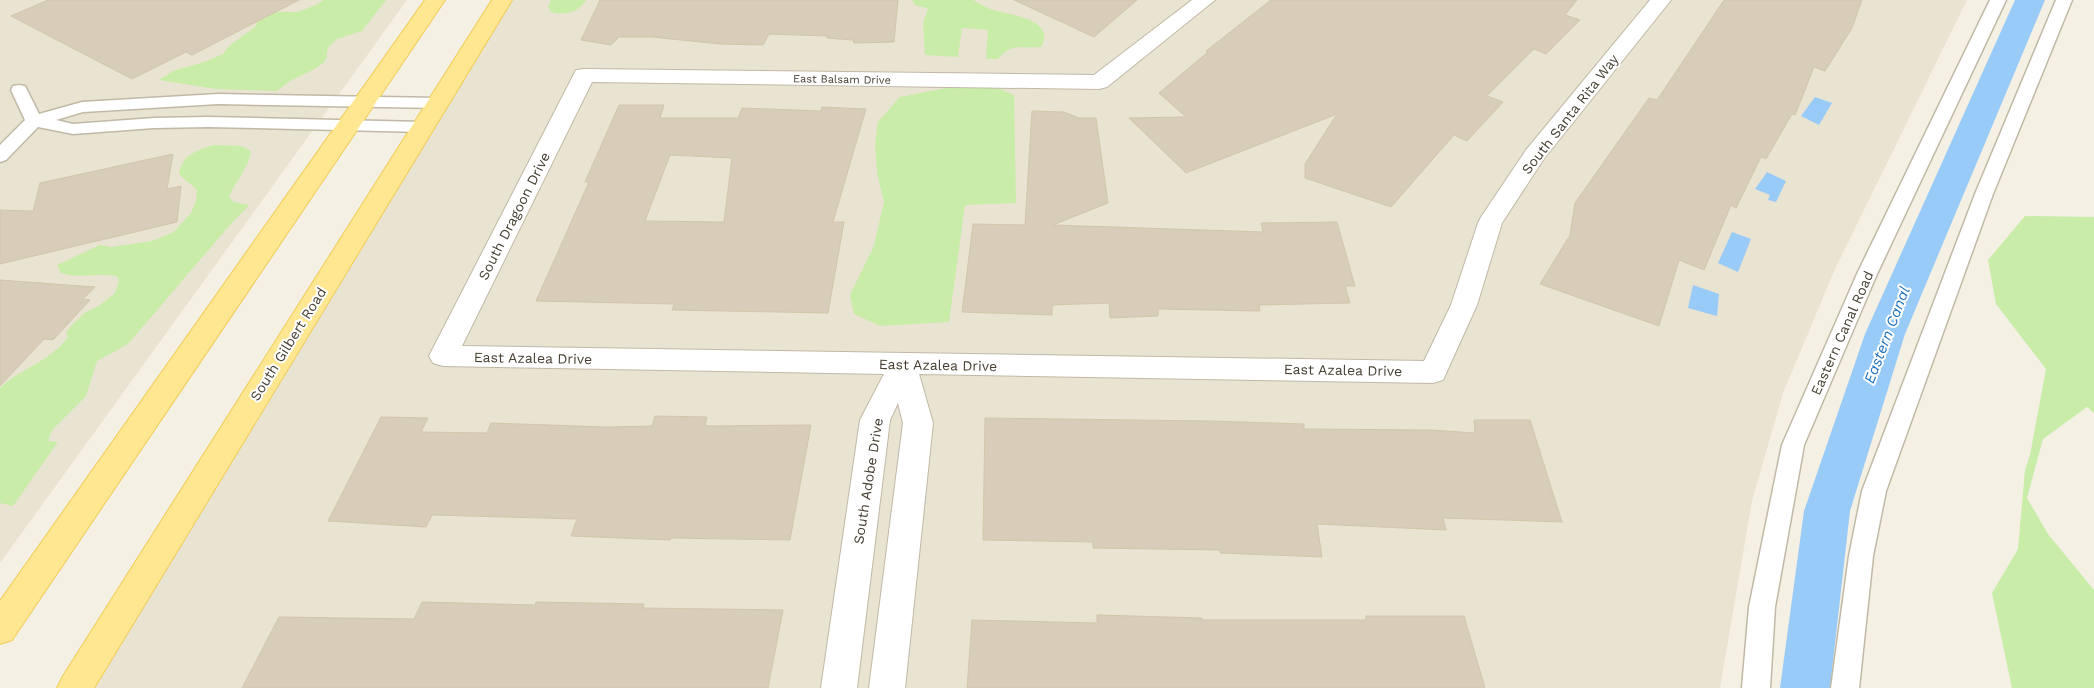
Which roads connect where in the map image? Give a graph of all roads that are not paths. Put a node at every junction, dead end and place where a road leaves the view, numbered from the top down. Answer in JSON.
{"nodes":[{"id":1,"x":435,"y":0,"type":"edge"},
{"id":2,"x":502,"y":0,"type":"edge"},
{"id":3,"x":1205,"y":0,"type":"edge"},
{"id":4,"x":1660,"y":0,"type":"edge"},
{"id":5,"x":1998,"y":0,"type":"edge"},
{"id":6,"x":2064,"y":0,"type":"edge"},
{"id":7,"x":584,"y":75,"type":"joint"},
{"id":8,"x":19,"y":90,"type":"dead end"},
{"id":9,"x":365,"y":102,"type":"junction"},
{"id":10,"x":438,"y":103,"type":"junction"},
{"id":11,"x":34,"y":121,"type":"junction"},
{"id":12,"x":349,"y":124,"type":"junction"},
{"id":13,"x":423,"y":127,"type":"junction"},
{"id":14,"x":0,"y":156,"type":"edge"},
{"id":15,"x":443,"y":356,"type":"joint"},
{"id":16,"x":902,"y":365,"type":"junction"},
{"id":17,"x":1432,"y":372,"type":"joint"},
{"id":18,"x":0,"y":629,"type":"edge"},
{"id":19,"x":75,"y":688,"type":"edge"},
{"id":20,"x":839,"y":688,"type":"edge"},
{"id":21,"x":888,"y":688,"type":"edge"},
{"id":22,"x":1756,"y":688,"type":"edge"},
{"id":23,"x":1844,"y":688,"type":"edge"}],
"edges":[{"from":1,"to":9,"type":"main road"},
{"from":2,"to":10,"type":"main road","name":"South Gilbert Road"},
{"from":3,"to":7,"type":"street","name":"East Balsam Drive"},
{"from":4,"to":17,"type":"street","name":"South Santa Rita Way"},
{"from":5,"to":22,"type":"lane","name":"Eastern Canal Road"},
{"from":6,"to":23,"type":"lane"},
{"from":7,"to":15,"type":"street","name":"South Dragoon Drive"},
{"from":8,"to":11,"type":"lane"},
{"from":9,"to":10,"type":"lane"},
{"from":9,"to":11,"type":"lane"},
{"from":9,"to":12,"type":"main road"},
{"from":10,"to":13,"type":"main road","name":"South Gilbert Road"},
{"from":11,"to":12,"type":"lane"},
{"from":11,"to":14,"type":"lane"},
{"from":12,"to":13,"type":"lane"},
{"from":12,"to":18,"type":"main road"},
{"from":13,"to":19,"type":"main road","name":"South Gilbert Road"},
{"from":15,"to":16,"type":"street","name":"East Azalea Drive"},
{"from":16,"to":17,"type":"street","name":"East Azalea Drive"},
{"from":16,"to":20,"type":"street","name":"South Adobe Drive"},
{"from":16,"to":21,"type":"street"}]}
